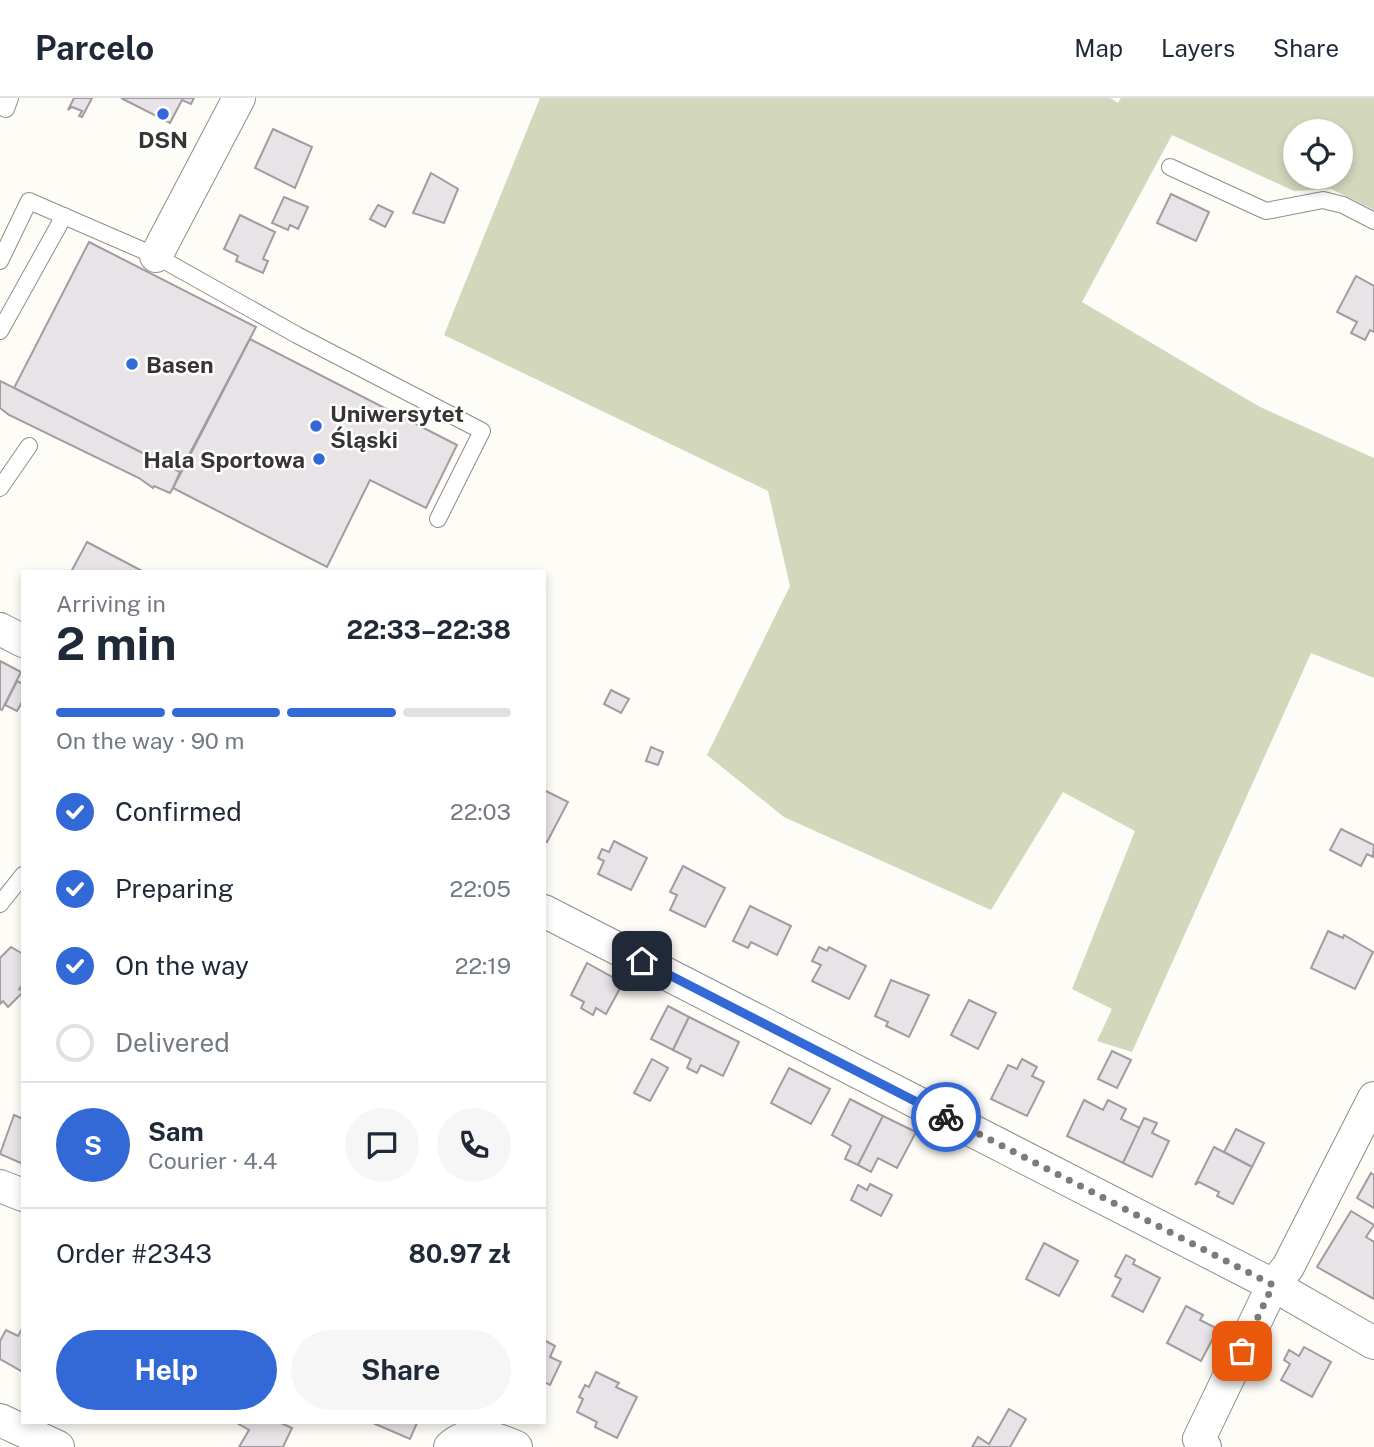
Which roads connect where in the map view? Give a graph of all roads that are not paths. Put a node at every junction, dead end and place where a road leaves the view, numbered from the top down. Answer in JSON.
{"nodes":[{"id":1,"x":10,"y":98,"type":"edge"},
{"id":2,"x":239,"y":98,"type":"edge"},
{"id":3,"x":0,"y":106,"type":"edge"},
{"id":4,"x":1170,"y":167,"type":"dead end"},
{"id":5,"x":64,"y":216,"type":"junction"},
{"id":6,"x":1374,"y":220,"type":"edge"},
{"id":7,"x":156,"y":256,"type":"junction"},
{"id":8,"x":0,"y":261,"type":"edge"},
{"id":9,"x":0,"y":331,"type":"edge"},
{"id":10,"x":29,"y":446,"type":"dead end"},
{"id":11,"x":0,"y":488,"type":"edge"},
{"id":12,"x":438,"y":519,"type":"dead end"},
{"id":13,"x":0,"y":629,"type":"edge"},
{"id":14,"x":21,"y":640,"type":"edge"},
{"id":15,"x":21,"y":878,"type":"edge"},
{"id":16,"x":0,"y":904,"type":"edge"},
{"id":17,"x":546,"y":912,"type":"edge"},
{"id":18,"x":1374,"y":1098,"type":"edge"},
{"id":19,"x":0,"y":1186,"type":"edge"},
{"id":20,"x":21,"y":1194,"type":"edge"},
{"id":21,"x":1273,"y":1285,"type":"junction"},
{"id":22,"x":1374,"y":1343,"type":"edge"},
{"id":23,"x":0,"y":1420,"type":"edge"},
{"id":24,"x":1200,"y":1445,"type":"edge"},
{"id":25,"x":58,"y":1447,"type":"edge"},
{"id":26,"x":450,"y":1447,"type":"edge"},
{"id":27,"x":516,"y":1447,"type":"edge"}],
"edges":[{"from":1,"to":3,"type":"lane"},
{"from":2,"to":7,"type":"street"},
{"from":4,"to":6,"type":"lane"},
{"from":5,"to":7,"type":"lane"},
{"from":5,"to":8,"type":"lane"},
{"from":5,"to":9,"type":"lane"},
{"from":7,"to":12,"type":"lane"},
{"from":10,"to":11,"type":"lane"},
{"from":13,"to":14,"type":"street"},
{"from":15,"to":16,"type":"lane"},
{"from":17,"to":21,"type":"street"},
{"from":18,"to":21,"type":"street"},
{"from":19,"to":20,"type":"street"},
{"from":21,"to":22,"type":"street"},
{"from":21,"to":24,"type":"street"},
{"from":23,"to":25,"type":"street"},
{"from":26,"to":27,"type":"street"}]}
